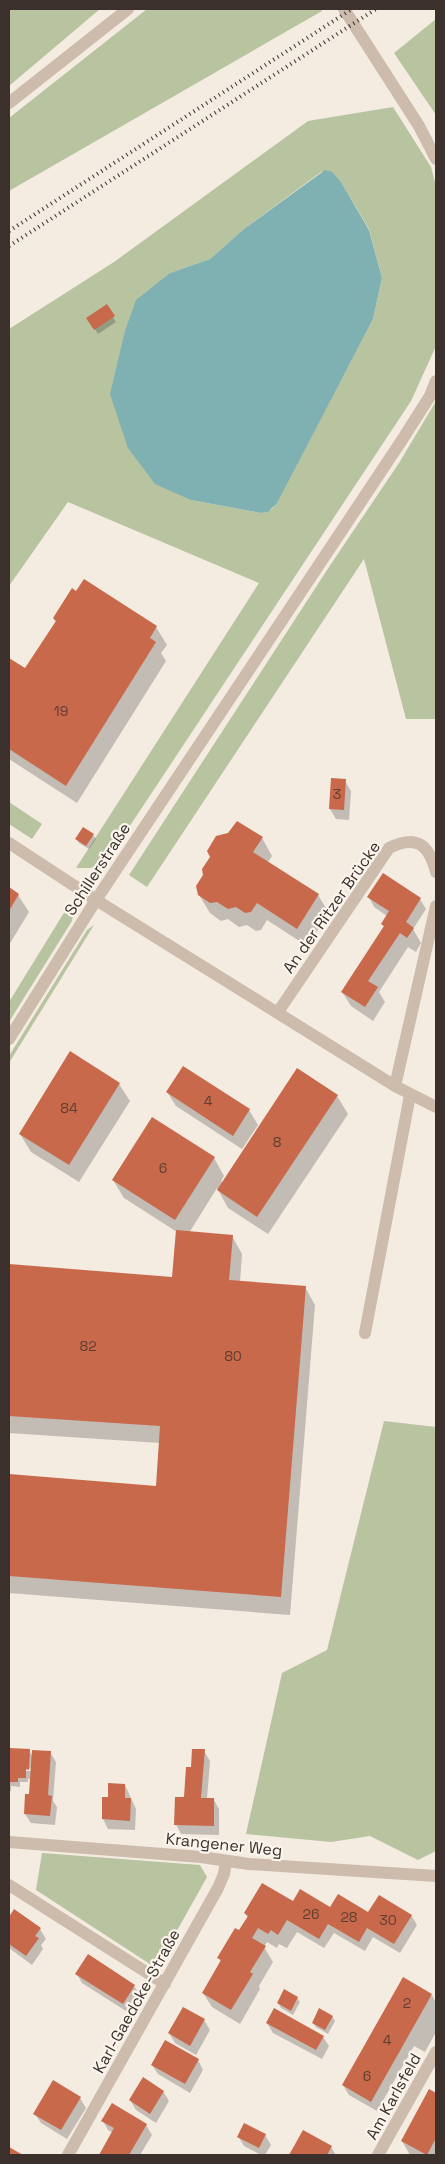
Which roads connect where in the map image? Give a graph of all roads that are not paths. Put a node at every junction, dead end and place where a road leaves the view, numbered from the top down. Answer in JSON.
{"nodes":[{"id":1,"x":128,"y":9,"type":"edge"},
{"id":2,"x":344,"y":9,"type":"edge"},
{"id":3,"x":9,"y":103,"type":"edge"},
{"id":4,"x":436,"y":159,"type":"edge"},
{"id":5,"x":436,"y":381,"type":"edge"},
{"id":6,"x":9,"y":843,"type":"edge"},
{"id":7,"x":436,"y":872,"type":"edge"},
{"id":8,"x":96,"y":900,"type":"junction"},
{"id":9,"x":436,"y":906,"type":"edge"},
{"id":10,"x":278,"y":1012,"type":"junction"},
{"id":11,"x":9,"y":1039,"type":"edge"},
{"id":12,"x":395,"y":1086,"type":"junction"},
{"id":13,"x":410,"y":1095,"type":"junction"},
{"id":14,"x":436,"y":1107,"type":"edge"},
{"id":15,"x":365,"y":1333,"type":"dead end"},
{"id":16,"x":9,"y":1842,"type":"edge"},
{"id":17,"x":226,"y":1860,"type":"junction"},
{"id":18,"x":436,"y":1876,"type":"edge"},
{"id":19,"x":9,"y":1885,"type":"edge"},
{"id":20,"x":165,"y":1984,"type":"junction"},
{"id":21,"x":436,"y":2052,"type":"edge"},
{"id":22,"x":68,"y":2155,"type":"edge"},
{"id":23,"x":378,"y":2155,"type":"edge"}],
"edges":[{"from":1,"to":3,"type":"street"},
{"from":2,"to":4,"type":"street"},
{"from":5,"to":8,"type":"street","name":"Schillerstraße"},
{"from":6,"to":8,"type":"street"},
{"from":7,"to":10,"type":"street","name":"An der Ritzer Brücke"},
{"from":8,"to":10,"type":"street"},
{"from":8,"to":11,"type":"street","name":"Schillerstraße"},
{"from":9,"to":12,"type":"street"},
{"from":10,"to":12,"type":"street"},
{"from":12,"to":13,"type":"street"},
{"from":13,"to":14,"type":"street"},
{"from":13,"to":15,"type":"street"},
{"from":16,"to":17,"type":"street","name":"Krangener Weg"},
{"from":17,"to":18,"type":"street","name":"Krangener Weg"},
{"from":17,"to":20,"type":"street","name":"Karl-Gaedcke-Straße"},
{"from":19,"to":20,"type":"street"},
{"from":20,"to":22,"type":"street","name":"Karl-Gaedcke-Straße"},
{"from":21,"to":23,"type":"street","name":"Am Karlsfeld"}]}
